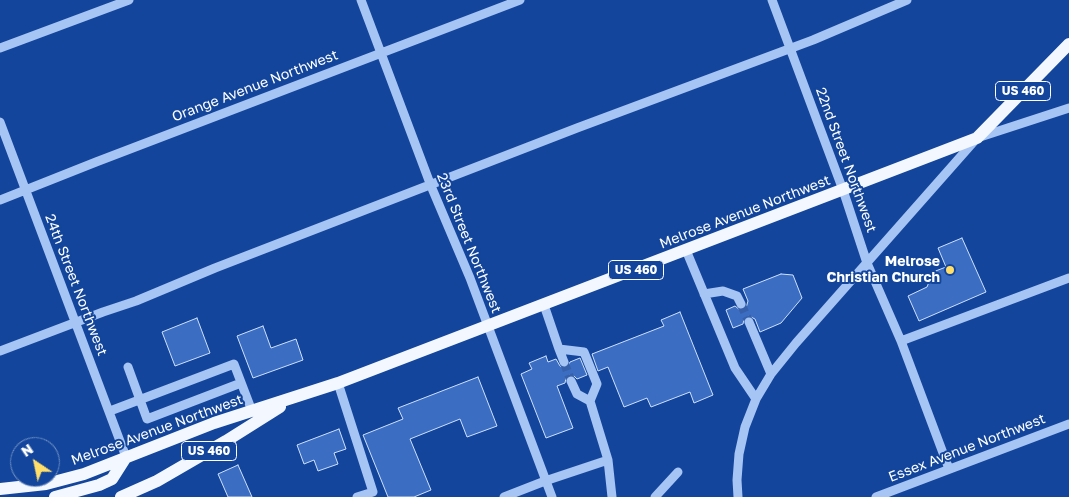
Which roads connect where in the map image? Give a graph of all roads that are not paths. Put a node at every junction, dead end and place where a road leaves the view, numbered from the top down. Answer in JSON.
{"nodes":[{"id":1,"x":129,"y":0,"type":"edge"},
{"id":2,"x":361,"y":0,"type":"edge"},
{"id":3,"x":520,"y":0,"type":"edge"},
{"id":4,"x":772,"y":0,"type":"edge"},
{"id":5,"x":907,"y":0,"type":"edge"},
{"id":6,"x":1069,"y":44,"type":"edge"},
{"id":7,"x":0,"y":48,"type":"edge"},
{"id":8,"x":791,"y":48,"type":"junction"},
{"id":9,"x":381,"y":53,"type":"junction"},
{"id":10,"x":1069,"y":108,"type":"edge"},
{"id":11,"x":0,"y":122,"type":"edge"},
{"id":12,"x":977,"y":138,"type":"junction"},
{"id":13,"x":432,"y":186,"type":"junction"},
{"id":14,"x":843,"y":190,"type":"junction"},
{"id":15,"x":25,"y":191,"type":"junction"},
{"id":16,"x":0,"y":200,"type":"edge"},
{"id":17,"x":686,"y":250,"type":"junction"},
{"id":18,"x":867,"y":263,"type":"junction"},
{"id":19,"x":1069,"y":278,"type":"edge"},
{"id":20,"x":704,"y":294,"type":"junction"},
{"id":21,"x":544,"y":304,"type":"junction"},
{"id":22,"x":741,"y":304,"type":"tunnel mouth"},
{"id":23,"x":748,"y":322,"type":"tunnel mouth"},
{"id":24,"x":75,"y":323,"type":"junction"},
{"id":25,"x":488,"y":326,"type":"junction"},
{"id":26,"x":901,"y":341,"type":"junction"},
{"id":27,"x":559,"y":349,"type":"junction"},
{"id":28,"x":0,"y":350,"type":"edge"},
{"id":29,"x":564,"y":362,"type":"tunnel mouth"},
{"id":30,"x":128,"y":367,"type":"dead end"},
{"id":31,"x":771,"y":374,"type":"junction"},
{"id":32,"x":571,"y":381,"type":"tunnel mouth"},
{"id":33,"x":241,"y":383,"type":"junction"},
{"id":34,"x":338,"y":384,"type":"junction"},
{"id":35,"x":293,"y":398,"type":"junction"},
{"id":36,"x":140,"y":399,"type":"junction"},
{"id":37,"x":756,"y":399,"type":"junction"},
{"id":38,"x":590,"y":401,"type":"junction"},
{"id":39,"x":110,"y":411,"type":"junction"},
{"id":40,"x":252,"y":411,"type":"junction"},
{"id":41,"x":1069,"y":424,"type":"edge"},
{"id":42,"x":126,"y":457,"type":"junction"},
{"id":43,"x":608,"y":460,"type":"junction"},
{"id":44,"x":949,"y":469,"type":"junction"},
{"id":45,"x":678,"y":472,"type":"dead end"},
{"id":46,"x":545,"y":481,"type":"junction"},
{"id":47,"x":0,"y":489,"type":"edge"},
{"id":48,"x":55,"y":497,"type":"edge"},
{"id":49,"x":121,"y":497,"type":"edge"},
{"id":50,"x":358,"y":497,"type":"edge"},
{"id":51,"x":504,"y":497,"type":"edge"},
{"id":52,"x":552,"y":497,"type":"edge"},
{"id":53,"x":612,"y":497,"type":"edge"},
{"id":54,"x":655,"y":497,"type":"edge"},
{"id":55,"x":738,"y":497,"type":"edge"},
{"id":56,"x":876,"y":497,"type":"edge"}],
"edges":[{"from":1,"to":7,"type":"street"},
{"from":2,"to":9,"type":"street","name":"23rd Street Northwest"},
{"from":3,"to":9,"type":"street","name":"Orange Avenue Northwest"},
{"from":4,"to":8,"type":"street","name":"22nd Street Northwest"},
{"from":5,"to":8,"type":"street"},
{"from":6,"to":12,"type":"main road","number":"US 460"},
{"from":8,"to":13,"type":"street"},
{"from":8,"to":14,"type":"street","name":"22nd Street Northwest"},
{"from":9,"to":13,"type":"street","name":"23rd Street Northwest"},
{"from":9,"to":15,"type":"street","name":"Orange Avenue Northwest"},
{"from":10,"to":12,"type":"street","name":"Melrose Avenue Northwest"},
{"from":11,"to":15,"type":"street","name":"24th Street Northwest"},
{"from":12,"to":14,"type":"main road","name":"Melrose Avenue Northwest","number":"US 460"},
{"from":12,"to":18,"type":"street"},
{"from":13,"to":24,"type":"street"},
{"from":13,"to":25,"type":"street","name":"23rd Street Northwest"},
{"from":14,"to":17,"type":"main road","name":"Melrose Avenue Northwest","number":"US 460"},
{"from":14,"to":18,"type":"street","name":"22nd Street Northwest"},
{"from":15,"to":16,"type":"street","name":"Orange Avenue Northwest"},
{"from":15,"to":24,"type":"street","name":"24th Street Northwest"},
{"from":17,"to":20,"type":"street"},
{"from":17,"to":21,"type":"main road","name":"Melrose Avenue Northwest","number":"US 460"},
{"from":18,"to":26,"type":"street","name":"22nd Street Northwest"},
{"from":18,"to":31,"type":"street"},
{"from":19,"to":26,"type":"street"},
{"from":20,"to":22,"type":"street"},
{"from":20,"to":37,"type":"street"},
{"from":21,"to":25,"type":"main road","name":"Melrose Avenue Northwest","number":"US 460"},
{"from":21,"to":27,"type":"street"},
{"from":23,"to":31,"type":"street"},
{"from":24,"to":28,"type":"street"},
{"from":24,"to":39,"type":"street","name":"24th Street Northwest"},
{"from":25,"to":34,"type":"main road","name":"Melrose Avenue Northwest","number":"US 460"},
{"from":25,"to":46,"type":"street","name":"23rd Street Northwest"},
{"from":26,"to":44,"type":"street","name":"22nd Street Northwest"},
{"from":27,"to":29,"type":"street"},
{"from":27,"to":38,"type":"street"},
{"from":30,"to":36,"type":"street"},
{"from":31,"to":37,"type":"street"},
{"from":32,"to":38,"type":"street"},
{"from":33,"to":36,"type":"street"},
{"from":33,"to":36,"type":"street"},
{"from":33,"to":40,"type":"street"},
{"from":34,"to":35,"type":"main road","name":"Melrose Avenue Northwest","number":"US 460"},
{"from":34,"to":50,"type":"street"},
{"from":35,"to":40,"type":"main road","name":"Melrose Avenue Northwest","number":"US 460"},
{"from":35,"to":49,"type":"main road","name":"Melrose Avenue Northwest","number":"US 460"},
{"from":36,"to":39,"type":"street"},
{"from":37,"to":55,"type":"street"},
{"from":38,"to":43,"type":"street"},
{"from":39,"to":42,"type":"street","name":"24th Street Northwest"},
{"from":40,"to":42,"type":"main road","name":"Melrose Avenue Northwest","number":"US 460"},
{"from":41,"to":44,"type":"street","name":"Essex Avenue Northwest"},
{"from":42,"to":47,"type":"main road","name":"Melrose Avenue Northwest","number":"US 460"},
{"from":42,"to":48,"type":"main road"},
{"from":43,"to":46,"type":"street"},
{"from":43,"to":53,"type":"street"},
{"from":44,"to":56,"type":"street","name":"Essex Avenue Northwest"},
{"from":45,"to":54,"type":"street"},
{"from":46,"to":51,"type":"street"},
{"from":46,"to":52,"type":"street","name":"23rd Street Northwest"}]}
